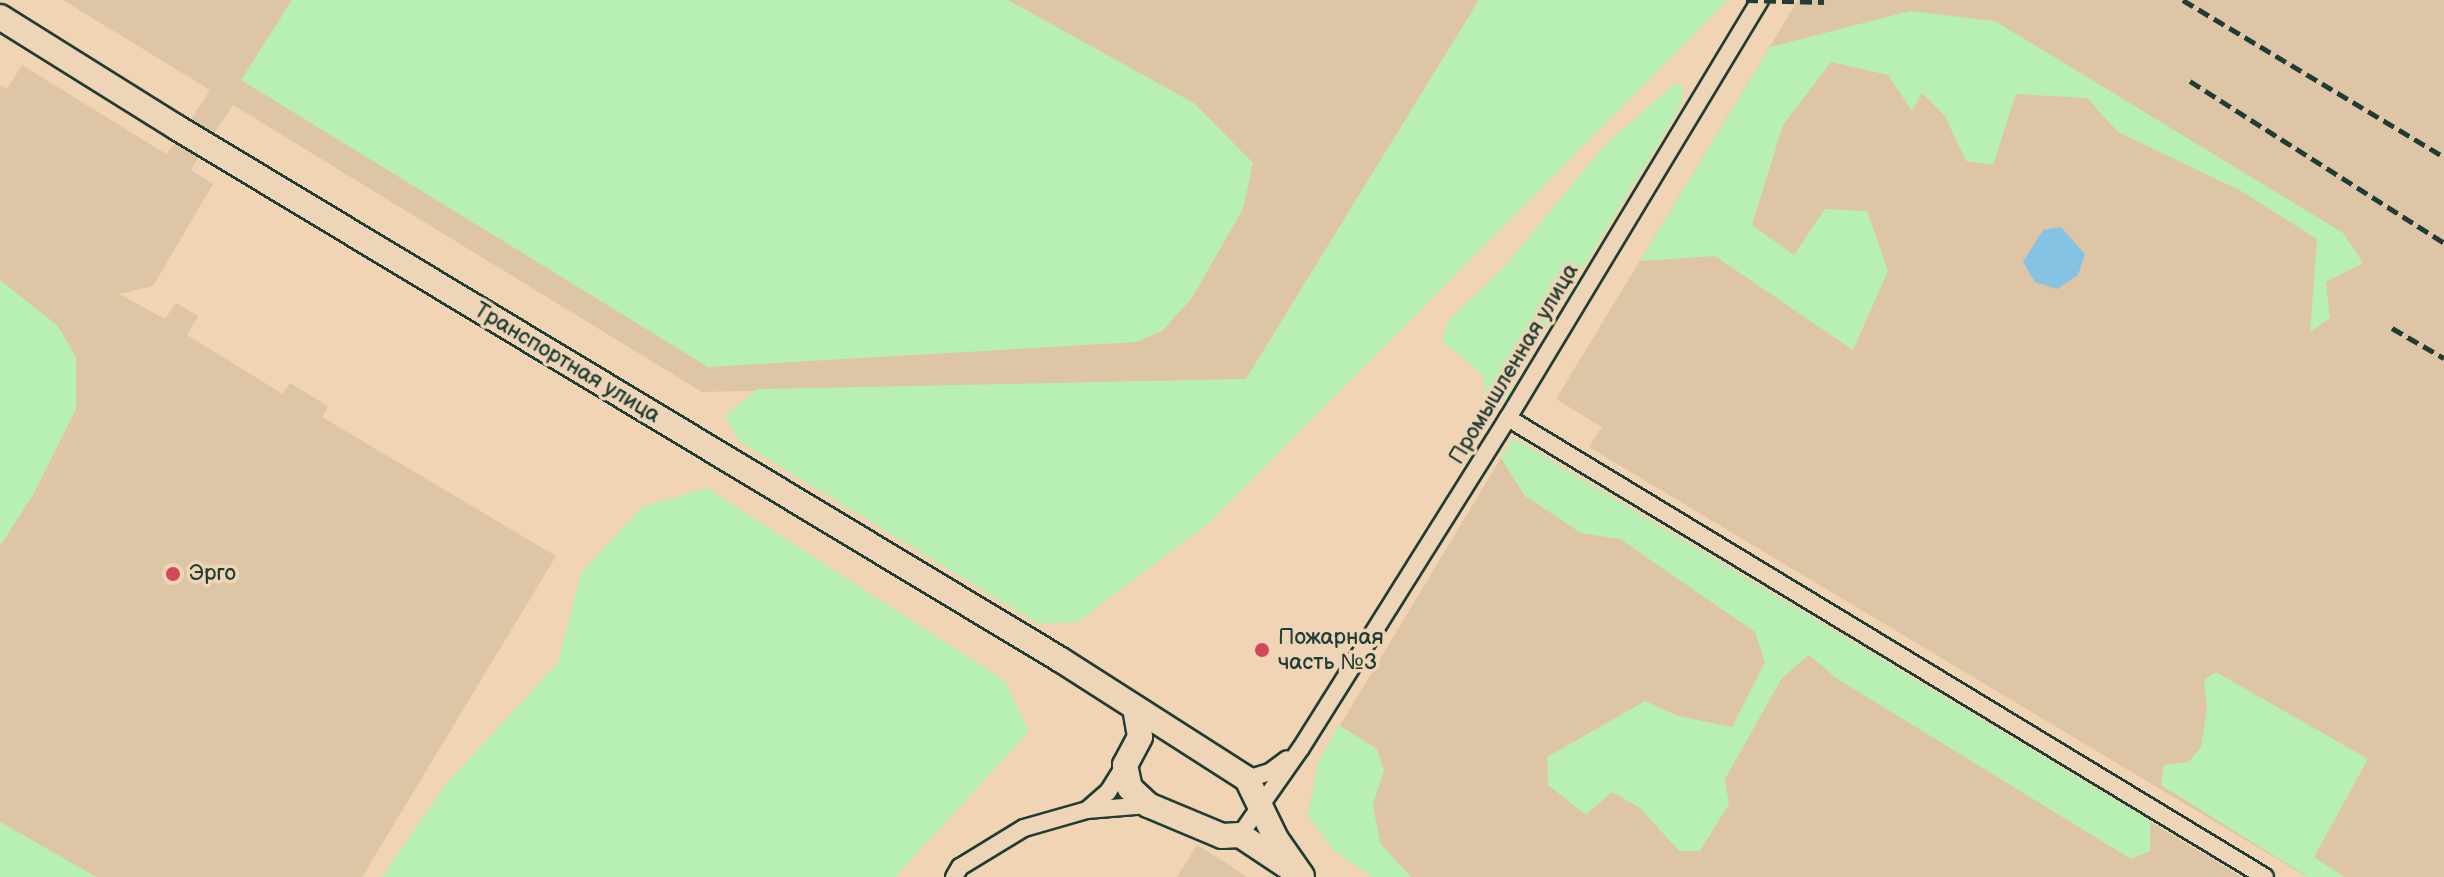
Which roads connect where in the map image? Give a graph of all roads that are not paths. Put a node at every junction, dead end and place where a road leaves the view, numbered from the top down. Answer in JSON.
{"nodes":[{"id":1,"x":1760,"y":0,"type":"edge"},
{"id":2,"x":0,"y":17,"type":"edge"},
{"id":3,"x":1508,"y":418,"type":"junction"},
{"id":4,"x":1135,"y":708,"type":"junction"},
{"id":5,"x":1169,"y":730,"type":"junction"},
{"id":6,"x":1140,"y":737,"type":"junction"},
{"id":7,"x":1301,"y":748,"type":"junction"},
{"id":8,"x":1125,"y":765,"type":"junction"},
{"id":9,"x":1247,"y":779,"type":"junction"},
{"id":10,"x":1148,"y":805,"type":"junction"},
{"id":11,"x":1261,"y":806,"type":"junction"},
{"id":12,"x":1087,"y":810,"type":"junction"},
{"id":13,"x":1240,"y":835,"type":"junction"},
{"id":14,"x":954,"y":877,"type":"edge"},
{"id":15,"x":1302,"y":877,"type":"edge"},
{"id":16,"x":2265,"y":877,"type":"edge"}],
"edges":[{"from":1,"to":3,"type":"street","name":"Промышленная улица"},
{"from":2,"to":4,"type":"street","name":"Транспортная улица"},
{"from":3,"to":7,"type":"street","name":"Промышленная улица"},
{"from":3,"to":16,"type":"street"},
{"from":4,"to":5,"type":"street","name":"Транспортная улица"},
{"from":4,"to":6,"type":"street"},
{"from":5,"to":6,"type":"street"},
{"from":5,"to":9,"type":"street","name":"Транспортная улица"},
{"from":6,"to":8,"type":"street"},
{"from":7,"to":9,"type":"street"},
{"from":7,"to":11,"type":"street","name":"Промышленная улица"},
{"from":8,"to":10,"type":"street"},
{"from":8,"to":12,"type":"street"},
{"from":9,"to":11,"type":"street"},
{"from":10,"to":12,"type":"street"},
{"from":10,"to":13,"type":"street"},
{"from":11,"to":13,"type":"street","name":"Промышленная улица"},
{"from":11,"to":15,"type":"street"},
{"from":12,"to":14,"type":"street"},
{"from":13,"to":15,"type":"street"}]}
